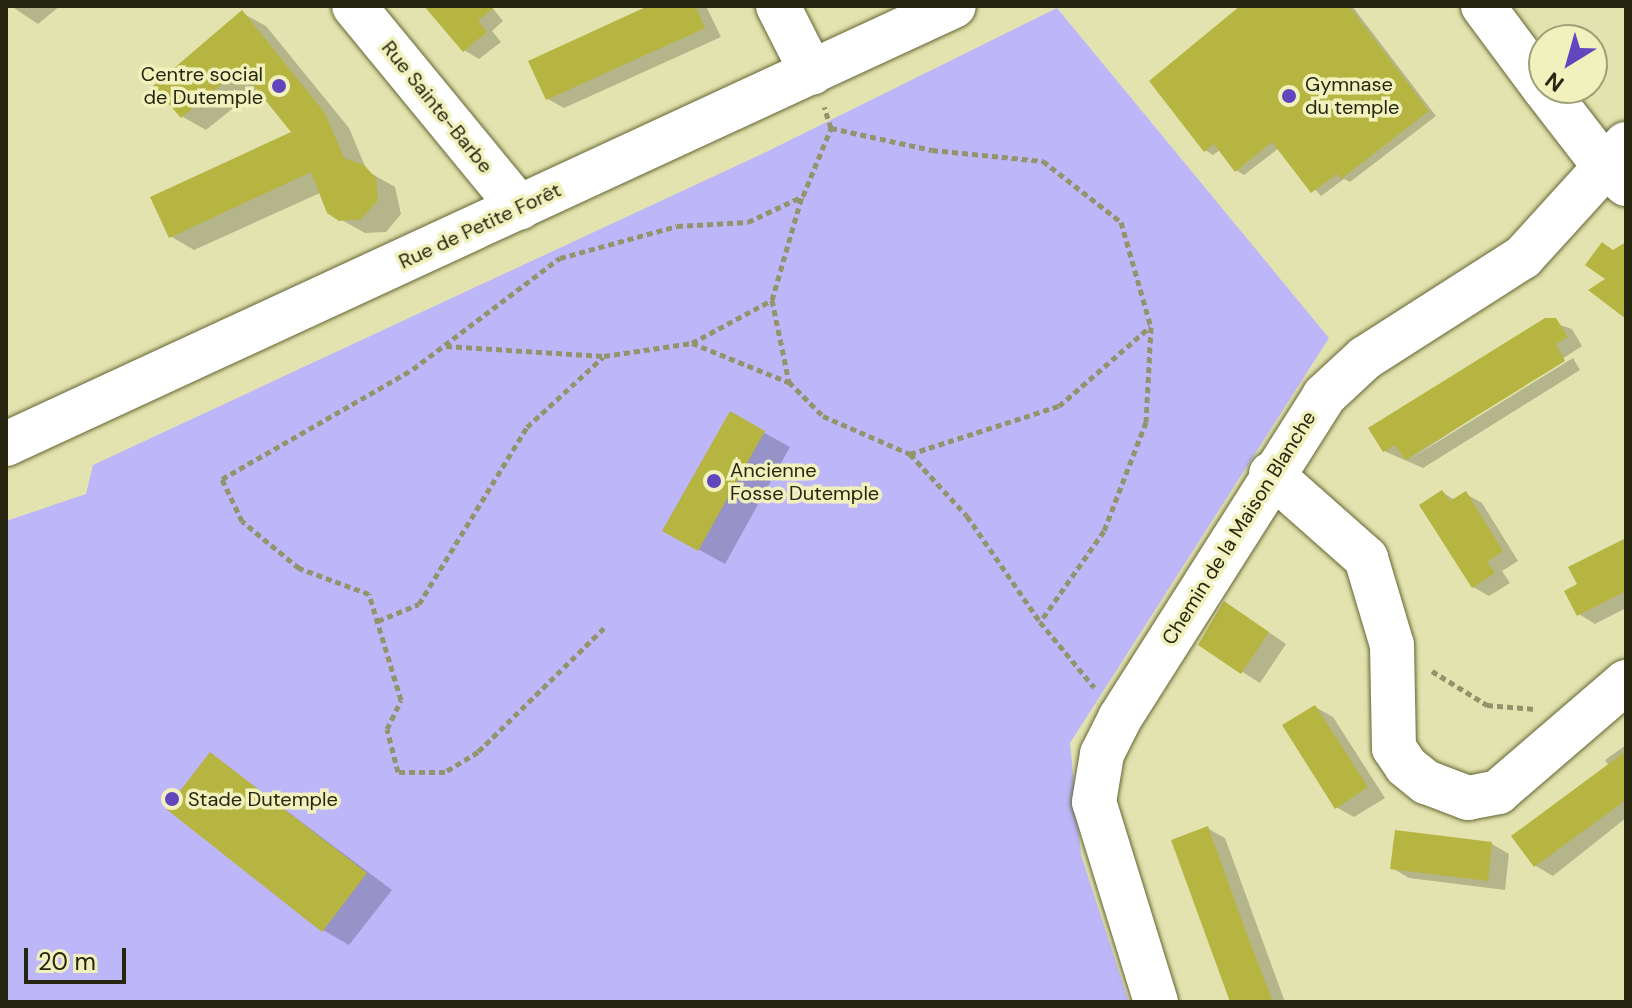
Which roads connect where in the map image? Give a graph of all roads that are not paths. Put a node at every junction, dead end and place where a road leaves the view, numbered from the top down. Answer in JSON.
{"nodes":[{"id":1,"x":354,"y":6,"type":"edge"},
{"id":2,"x":778,"y":6,"type":"edge"},
{"id":3,"x":954,"y":6,"type":"edge"},
{"id":4,"x":1483,"y":6,"type":"edge"},
{"id":5,"x":1528,"y":66,"type":"edge"},
{"id":6,"x":812,"y":73,"type":"junction"},
{"id":7,"x":1560,"y":104,"type":"edge"},
{"id":8,"x":1620,"y":165,"type":"edge"},
{"id":9,"x":520,"y":208,"type":"junction"},
{"id":10,"x":6,"y":444,"type":"edge"},
{"id":11,"x":1271,"y":474,"type":"junction"},
{"id":12,"x":1626,"y":682,"type":"edge"},
{"id":13,"x":1156,"y":1002,"type":"edge"}],
"edges":[{"from":1,"to":9,"type":"street","name":"Rue Sainte-Barbe"},
{"from":2,"to":6,"type":"street"},
{"from":3,"to":6,"type":"street","name":"Rue de Petite Forêt"},
{"from":4,"to":5,"type":"street"},
{"from":6,"to":9,"type":"street","name":"Rue de Petite Forêt"},
{"from":7,"to":8,"type":"street"},
{"from":8,"to":11,"type":"street","name":"Chemin de la Maison Blanche"},
{"from":9,"to":10,"type":"street","name":"Rue de Petite Forêt"},
{"from":11,"to":12,"type":"street"},
{"from":11,"to":13,"type":"street","name":"Chemin de la Maison Blanche"}]}
